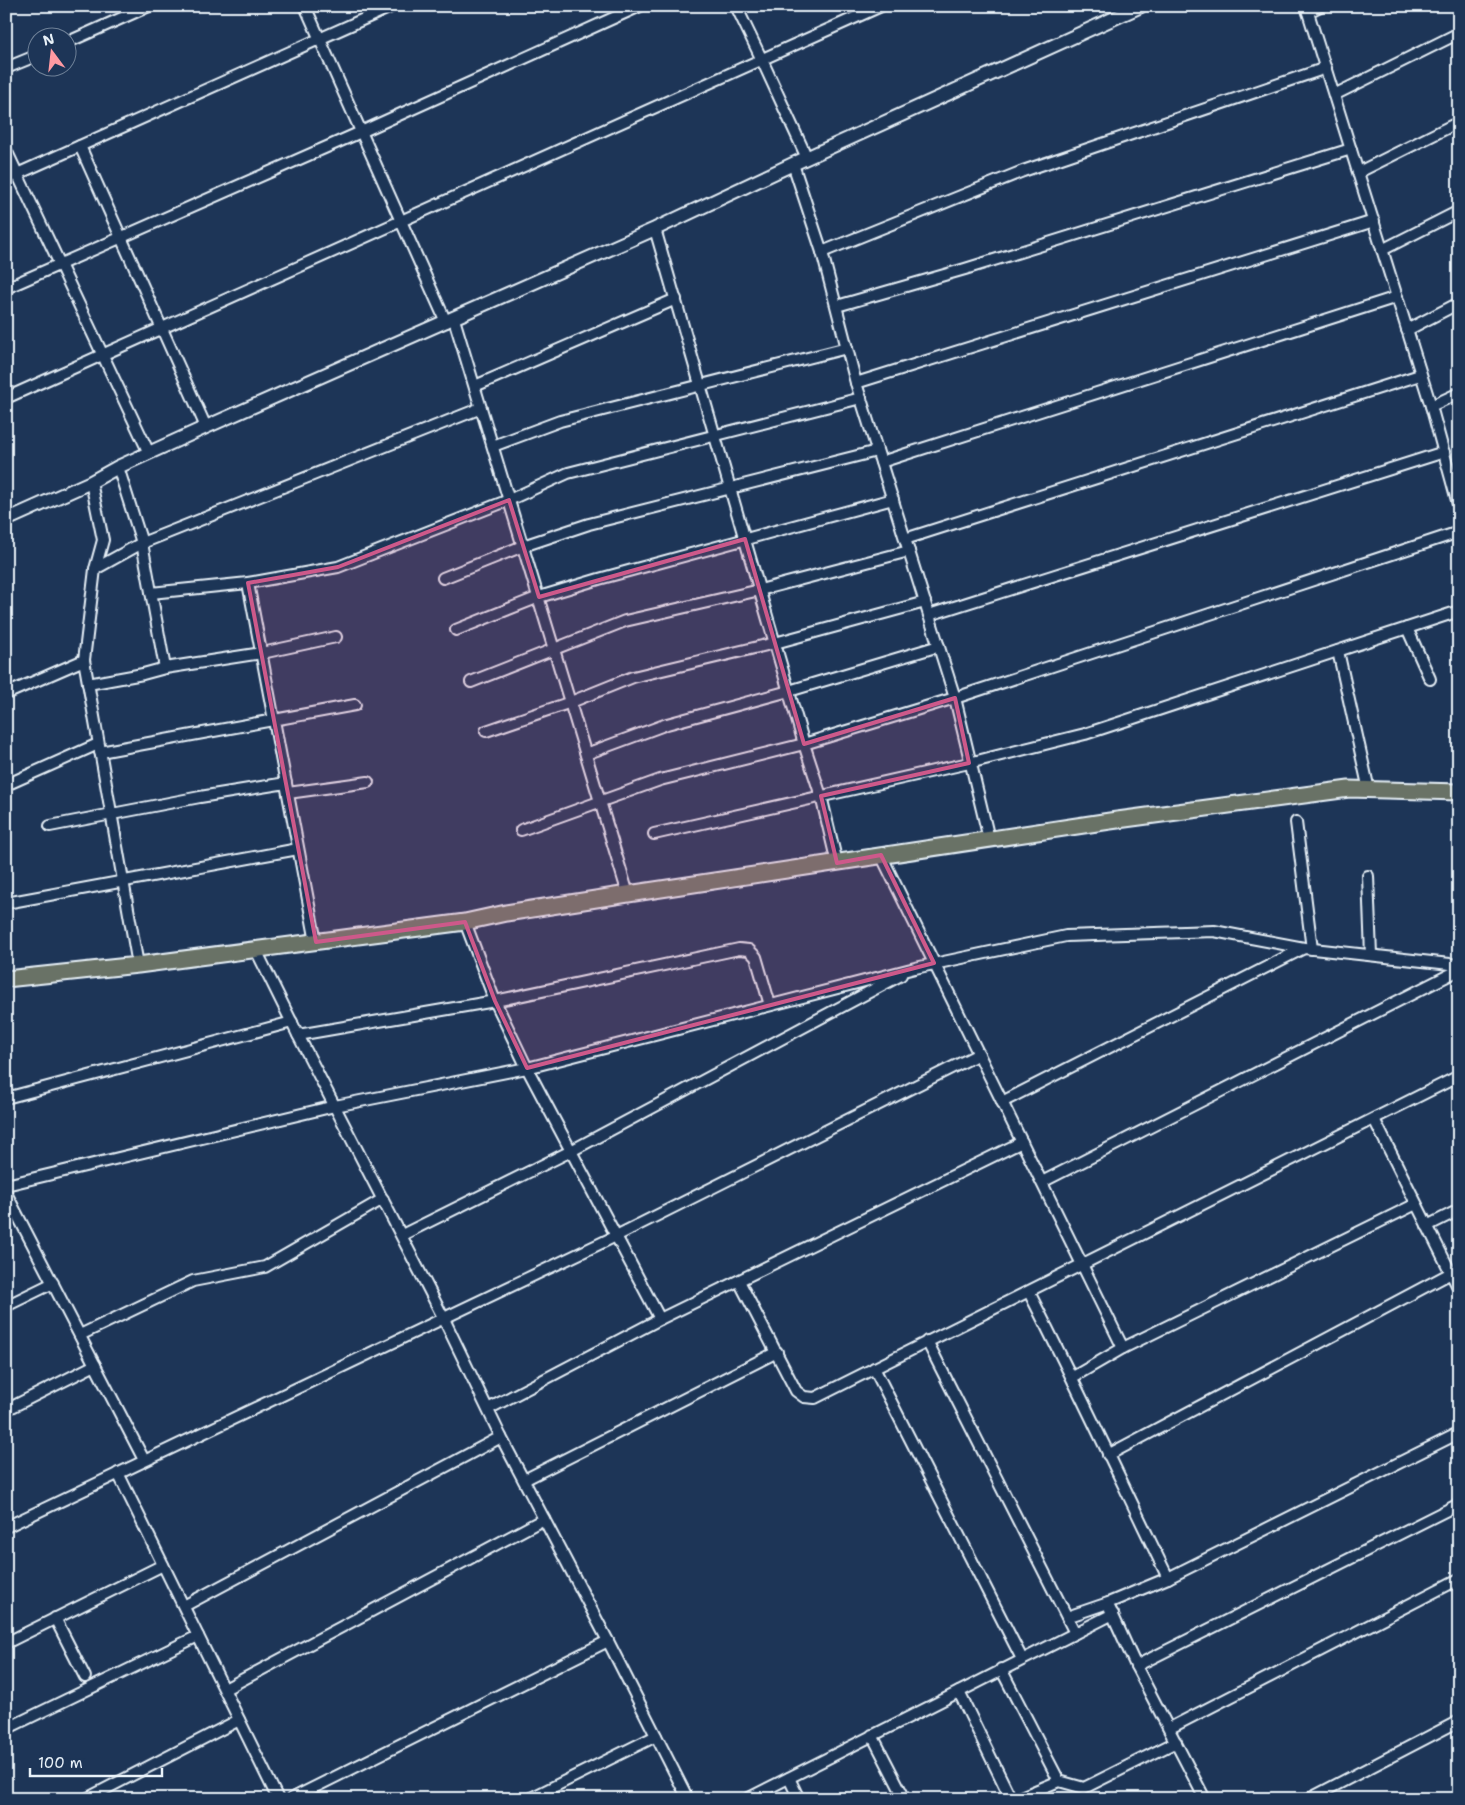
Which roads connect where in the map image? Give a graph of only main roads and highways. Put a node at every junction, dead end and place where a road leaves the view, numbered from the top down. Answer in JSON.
{"nodes":[{"id":1,"x":1459,"y":793,"type":"edge"},
{"id":2,"x":6,"y":979,"type":"edge"}],
"edges":[{"from":1,"to":2,"type":"main road"}]}
